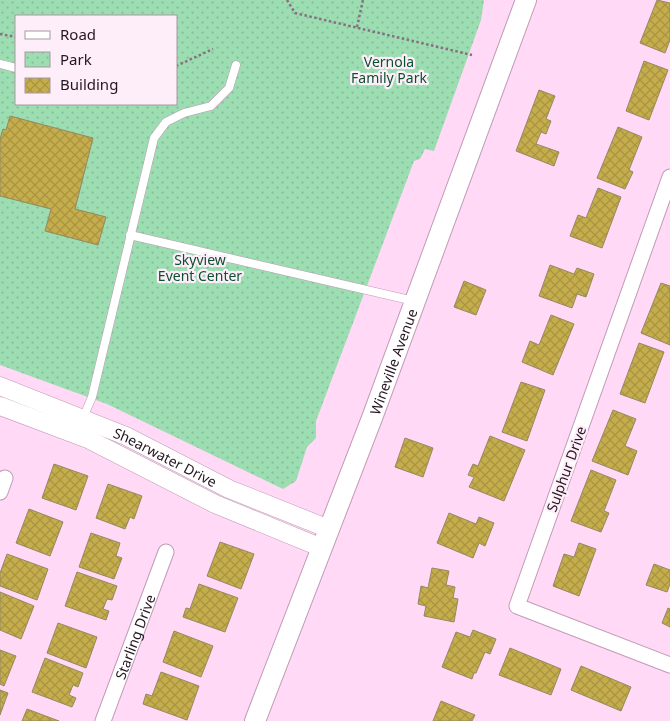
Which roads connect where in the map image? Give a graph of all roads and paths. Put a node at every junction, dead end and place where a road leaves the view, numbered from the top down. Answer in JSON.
{"nodes":[{"id":1,"x":286,"y":0,"type":"edge"},
{"id":2,"x":363,"y":0,"type":"edge"},
{"id":3,"x":526,"y":0,"type":"edge"},
{"id":4,"x":356,"y":28,"type":"junction"},
{"id":5,"x":0,"y":34,"type":"edge"},
{"id":6,"x":15,"y":38,"type":"edge"},
{"id":7,"x":213,"y":49,"type":"dead end"},
{"id":8,"x":472,"y":55,"type":"dead end"},
{"id":9,"x":0,"y":64,"type":"edge"},
{"id":10,"x":178,"y":65,"type":"edge"},
{"id":11,"x":236,"y":65,"type":"dead end"},
{"id":12,"x":15,"y":68,"type":"edge"},
{"id":13,"x":670,"y":177,"type":"edge"},
{"id":14,"x":130,"y":235,"type":"junction"},
{"id":15,"x":416,"y":301,"type":"junction"},
{"id":16,"x":0,"y":386,"type":"edge"},
{"id":17,"x":0,"y":406,"type":"edge"},
{"id":18,"x":83,"y":418,"type":"junction"},
{"id":19,"x":329,"y":529,"type":"junction"},
{"id":20,"x":322,"y":548,"type":"junction"},
{"id":21,"x":166,"y":552,"type":"dead end"},
{"id":22,"x":670,"y":665,"type":"edge"},
{"id":23,"x":103,"y":721,"type":"edge"},
{"id":24,"x":255,"y":721,"type":"edge"}],
"edges":[{"from":1,"to":4,"type":"path"},
{"from":2,"to":4,"type":"path"},
{"from":3,"to":15,"type":"main road","name":"Wineville Avenue"},
{"from":4,"to":8,"type":"path"},
{"from":5,"to":6,"type":"path"},
{"from":7,"to":10,"type":"path"},
{"from":9,"to":12,"type":"lane"},
{"from":11,"to":14,"type":"lane"},
{"from":13,"to":22,"type":"street","name":"Sulphur Drive"},
{"from":14,"to":15,"type":"lane"},
{"from":14,"to":18,"type":"lane"},
{"from":15,"to":19,"type":"main road","name":"Wineville Avenue"},
{"from":16,"to":18,"type":"street","name":"Shearwater Drive"},
{"from":17,"to":20,"type":"street","name":"Shearwater Drive"},
{"from":18,"to":19,"type":"street","name":"Shearwater Drive"},
{"from":19,"to":20,"type":"main road","name":"Wineville Avenue"},
{"from":20,"to":24,"type":"main road","name":"Wineville Avenue"},
{"from":21,"to":23,"type":"street","name":"Starling Drive"}]}
